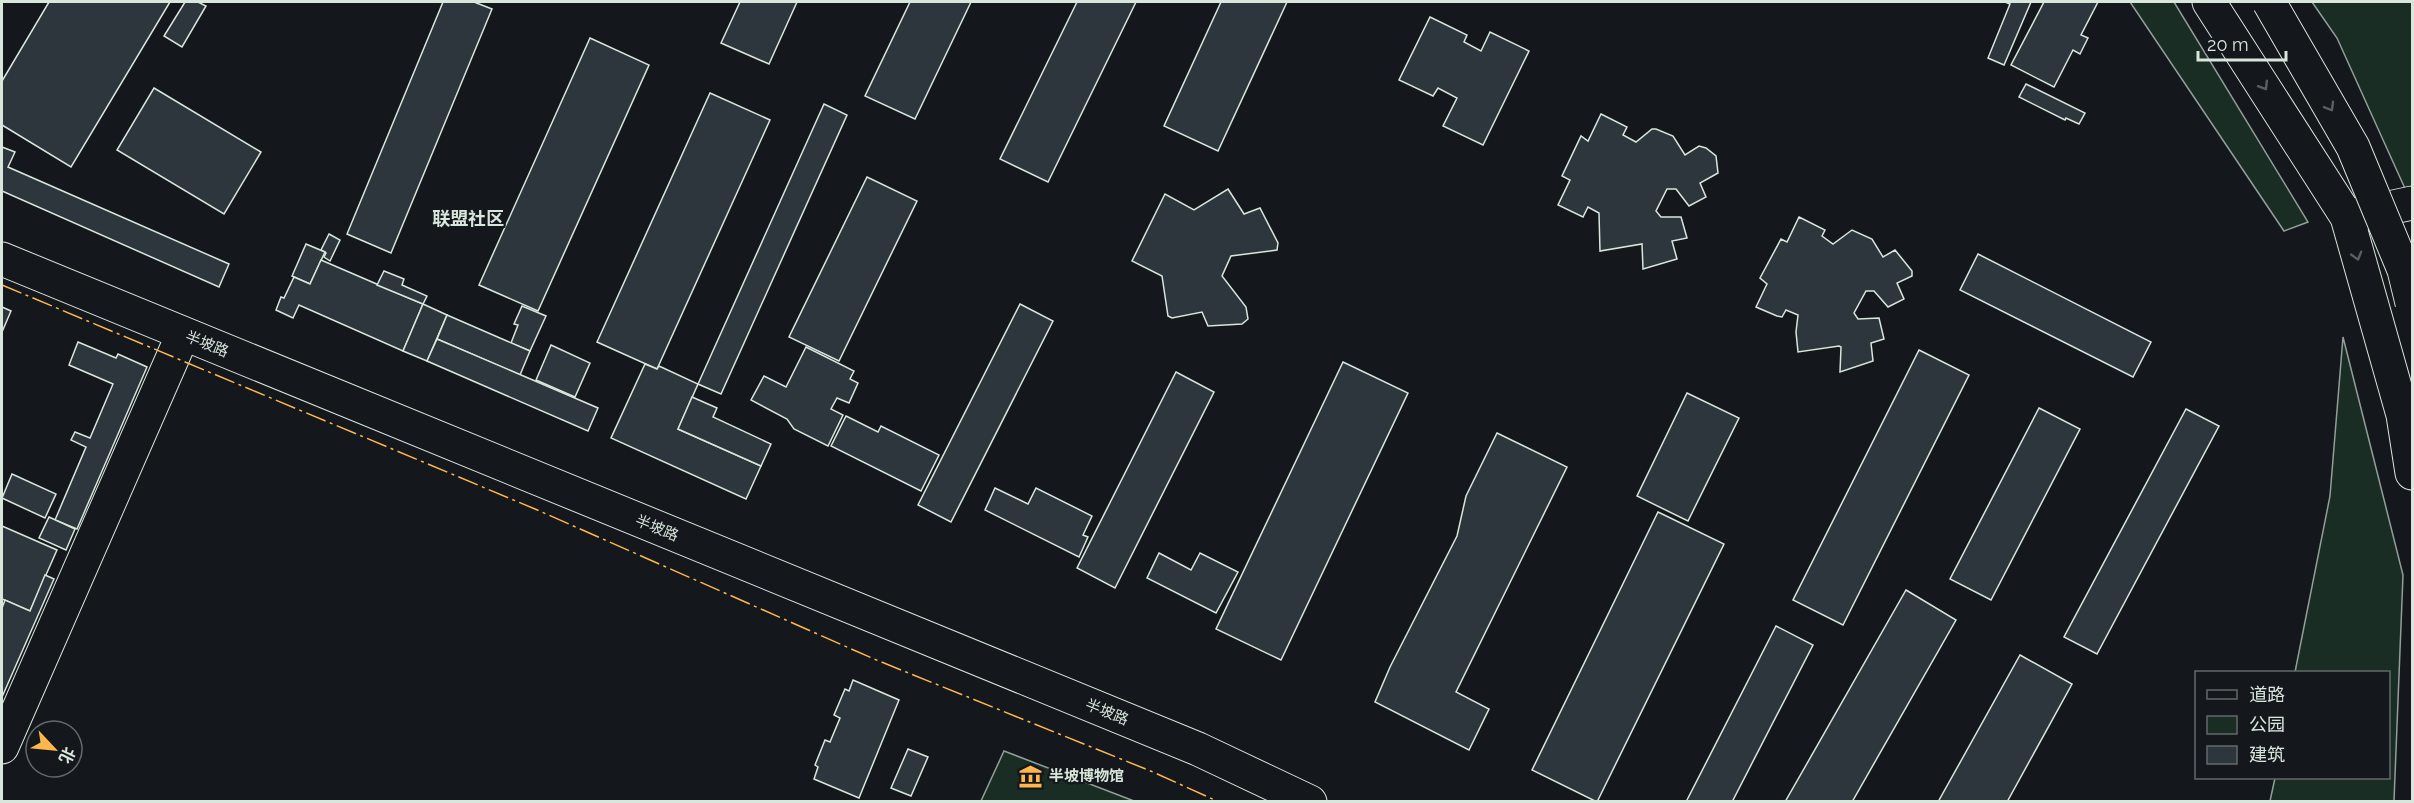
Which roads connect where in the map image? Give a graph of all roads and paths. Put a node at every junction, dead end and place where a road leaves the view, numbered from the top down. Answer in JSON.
{"nodes":[{"id":1,"x":2209,"y":2,"type":"edge"},
{"id":2,"x":2269,"y":2,"type":"edge"},
{"id":3,"x":2412,"y":203,"type":"edge"},
{"id":4,"x":2346,"y":217,"type":"junction"},
{"id":5,"x":2,"y":259,"type":"edge"},
{"id":6,"x":2412,"y":303,"type":"edge"},
{"id":7,"x":183,"y":334,"type":"junction"},
{"id":8,"x":2412,"y":473,"type":"edge"},
{"id":9,"x":2,"y":747,"type":"edge"},
{"id":10,"x":1311,"y":801,"type":"edge"}],
"edges":[{"from":1,"to":4,"type":"main road","one_way":true},
{"from":2,"to":6,"type":"main road","one_way":true,"bridge":true},
{"from":3,"to":4,"type":"main road"},
{"from":4,"to":8,"type":"main road","one_way":true},
{"from":5,"to":7,"type":"main road","name":"半坡路"},
{"from":7,"to":9,"type":"main road"},
{"from":7,"to":10,"type":"main road","name":"半坡路"}]}
